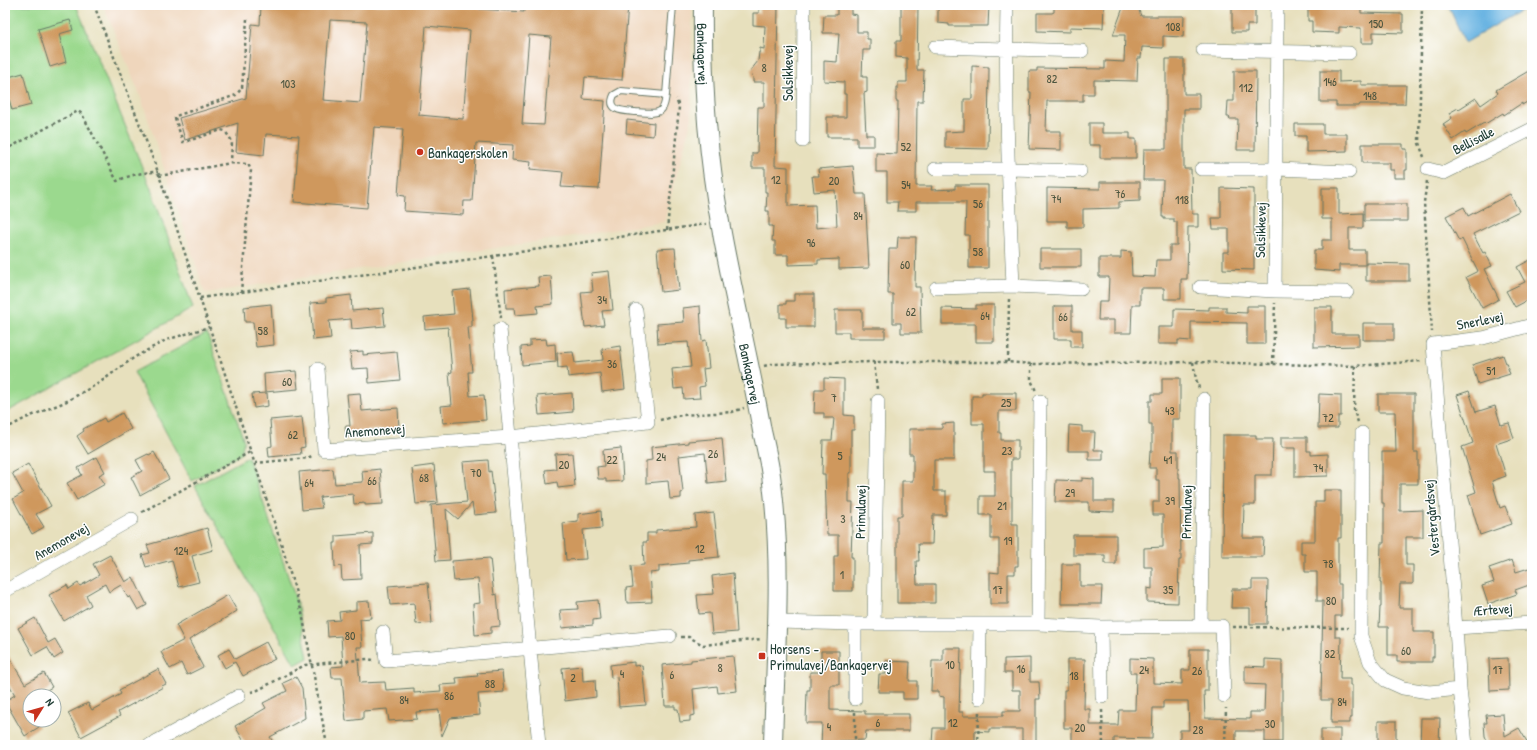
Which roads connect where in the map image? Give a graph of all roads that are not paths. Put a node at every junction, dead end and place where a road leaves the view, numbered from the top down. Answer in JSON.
{"nodes":[{"id":1,"x":674,"y":5,"type":"edge"},
{"id":2,"x":703,"y":5,"type":"edge"},
{"id":3,"x":804,"y":5,"type":"edge"},
{"id":4,"x":1007,"y":5,"type":"edge"},
{"id":5,"x":1277,"y":5,"type":"edge"},
{"id":6,"x":935,"y":47,"type":"dead end"},
{"id":7,"x":1006,"y":49,"type":"junction"},
{"id":8,"x":1203,"y":50,"type":"dead end"},
{"id":9,"x":1082,"y":51,"type":"dead end"},
{"id":10,"x":1276,"y":52,"type":"junction"},
{"id":11,"x":1350,"y":53,"type":"dead end"},
{"id":12,"x":666,"y":95,"type":"junction"},
{"id":13,"x":1532,"y":129,"type":"edge"},
{"id":14,"x":803,"y":141,"type":"dead end"},
{"id":15,"x":934,"y":169,"type":"dead end"},
{"id":16,"x":1008,"y":169,"type":"junction"},
{"id":17,"x":1277,"y":169,"type":"junction"},
{"id":18,"x":1428,"y":169,"type":"dead end"},
{"id":19,"x":1201,"y":170,"type":"dead end"},
{"id":20,"x":1080,"y":171,"type":"dead end"},
{"id":21,"x":1349,"y":172,"type":"dead end"},
{"id":22,"x":1013,"y":286,"type":"junction"},
{"id":23,"x":1200,"y":287,"type":"dead end"},
{"id":24,"x":936,"y":288,"type":"dead end"},
{"id":25,"x":1081,"y":289,"type":"dead end"},
{"id":26,"x":1275,"y":291,"type":"junction"},
{"id":27,"x":1347,"y":292,"type":"dead end"},
{"id":28,"x":636,"y":310,"type":"dead end"},
{"id":29,"x":1532,"y":325,"type":"edge"},
{"id":30,"x":500,"y":329,"type":"road end"},
{"id":31,"x":1433,"y":344,"type":"joint"},
{"id":32,"x":318,"y":369,"type":"dead end"},
{"id":33,"x":1204,"y":399,"type":"road end"},
{"id":34,"x":878,"y":401,"type":"road end"},
{"id":35,"x":1040,"y":401,"type":"road end"},
{"id":36,"x":1362,"y":433,"type":"road end"},
{"id":37,"x":510,"y":437,"type":"junction"},
{"id":38,"x":132,"y":519,"type":"road end"},
{"id":39,"x":5,"y":591,"type":"edge"},
{"id":40,"x":777,"y":622,"type":"junction"},
{"id":41,"x":1532,"y":623,"type":"edge"},
{"id":42,"x":855,"y":624,"type":"junction"},
{"id":43,"x":874,"y":624,"type":"junction"},
{"id":44,"x":1038,"y":624,"type":"junction"},
{"id":45,"x":980,"y":625,"type":"junction"},
{"id":46,"x":1201,"y":625,"type":"junction"},
{"id":47,"x":1101,"y":627,"type":"junction"},
{"id":48,"x":1456,"y":628,"type":"junction"},
{"id":49,"x":384,"y":632,"type":"dead end"},
{"id":50,"x":670,"y":636,"type":"road end"},
{"id":51,"x":530,"y":648,"type":"junction"},
{"id":52,"x":1460,"y":689,"type":"junction"},
{"id":53,"x":239,"y":696,"type":"road end"},
{"id":54,"x":1224,"y":696,"type":"road end"},
{"id":55,"x":1102,"y":697,"type":"road end"},
{"id":56,"x":979,"y":698,"type":"road end"},
{"id":57,"x":855,"y":699,"type":"road end"},
{"id":58,"x":150,"y":745,"type":"edge"},
{"id":59,"x":539,"y":745,"type":"edge"},
{"id":60,"x":773,"y":745,"type":"edge"},
{"id":61,"x":1466,"y":745,"type":"edge"}],
"edges":[{"from":1,"to":12,"type":"lane"},
{"from":2,"to":40,"type":"street","name":"Bankagervej"},
{"from":3,"to":14,"type":"street","name":"Solsikkevej"},
{"from":4,"to":7,"type":"street"},
{"from":5,"to":10,"type":"street","name":"Solsikkevej"},
{"from":6,"to":7,"type":"street"},
{"from":7,"to":9,"type":"street"},
{"from":7,"to":16,"type":"street"},
{"from":8,"to":10,"type":"street"},
{"from":10,"to":11,"type":"street"},
{"from":10,"to":17,"type":"street","name":"Solsikkevej"},
{"from":12,"to":12,"type":"lane"},
{"from":13,"to":18,"type":"street","name":"Bellisalle"},
{"from":15,"to":16,"type":"street"},
{"from":16,"to":20,"type":"street"},
{"from":16,"to":22,"type":"street"},
{"from":17,"to":19,"type":"street"},
{"from":17,"to":21,"type":"street"},
{"from":17,"to":26,"type":"street","name":"Solsikkevej"},
{"from":22,"to":24,"type":"street"},
{"from":22,"to":25,"type":"street"},
{"from":23,"to":26,"type":"street"},
{"from":26,"to":27,"type":"street"},
{"from":28,"to":37,"type":"street","name":"Anemonevej"},
{"from":29,"to":31,"type":"street","name":"Snerlevej"},
{"from":30,"to":37,"type":"street"},
{"from":31,"to":48,"type":"street","name":"Vestergårdsvej"},
{"from":32,"to":37,"type":"street","name":"Anemonevej"},
{"from":33,"to":46,"type":"street","name":"Primulavej"},
{"from":34,"to":43,"type":"street","name":"Primulavej"},
{"from":35,"to":44,"type":"street"},
{"from":36,"to":52,"type":"street"},
{"from":37,"to":51,"type":"street"},
{"from":38,"to":39,"type":"street","name":"Anemonevej"},
{"from":40,"to":42,"type":"street"},
{"from":40,"to":60,"type":"street","name":"Bankagervej"},
{"from":41,"to":48,"type":"street","name":"Ærtevej"},
{"from":42,"to":43,"type":"street"},
{"from":42,"to":57,"type":"street"},
{"from":43,"to":45,"type":"street"},
{"from":44,"to":45,"type":"street"},
{"from":44,"to":47,"type":"street"},
{"from":45,"to":56,"type":"street"},
{"from":46,"to":47,"type":"street"},
{"from":46,"to":54,"type":"street"},
{"from":47,"to":55,"type":"street"},
{"from":48,"to":52,"type":"street","name":"Vestergårdsvej"},
{"from":49,"to":51,"type":"street"},
{"from":50,"to":51,"type":"street"},
{"from":51,"to":59,"type":"street"},
{"from":52,"to":61,"type":"street","name":"Vestergårdsvej"},
{"from":53,"to":58,"type":"street"}]}
